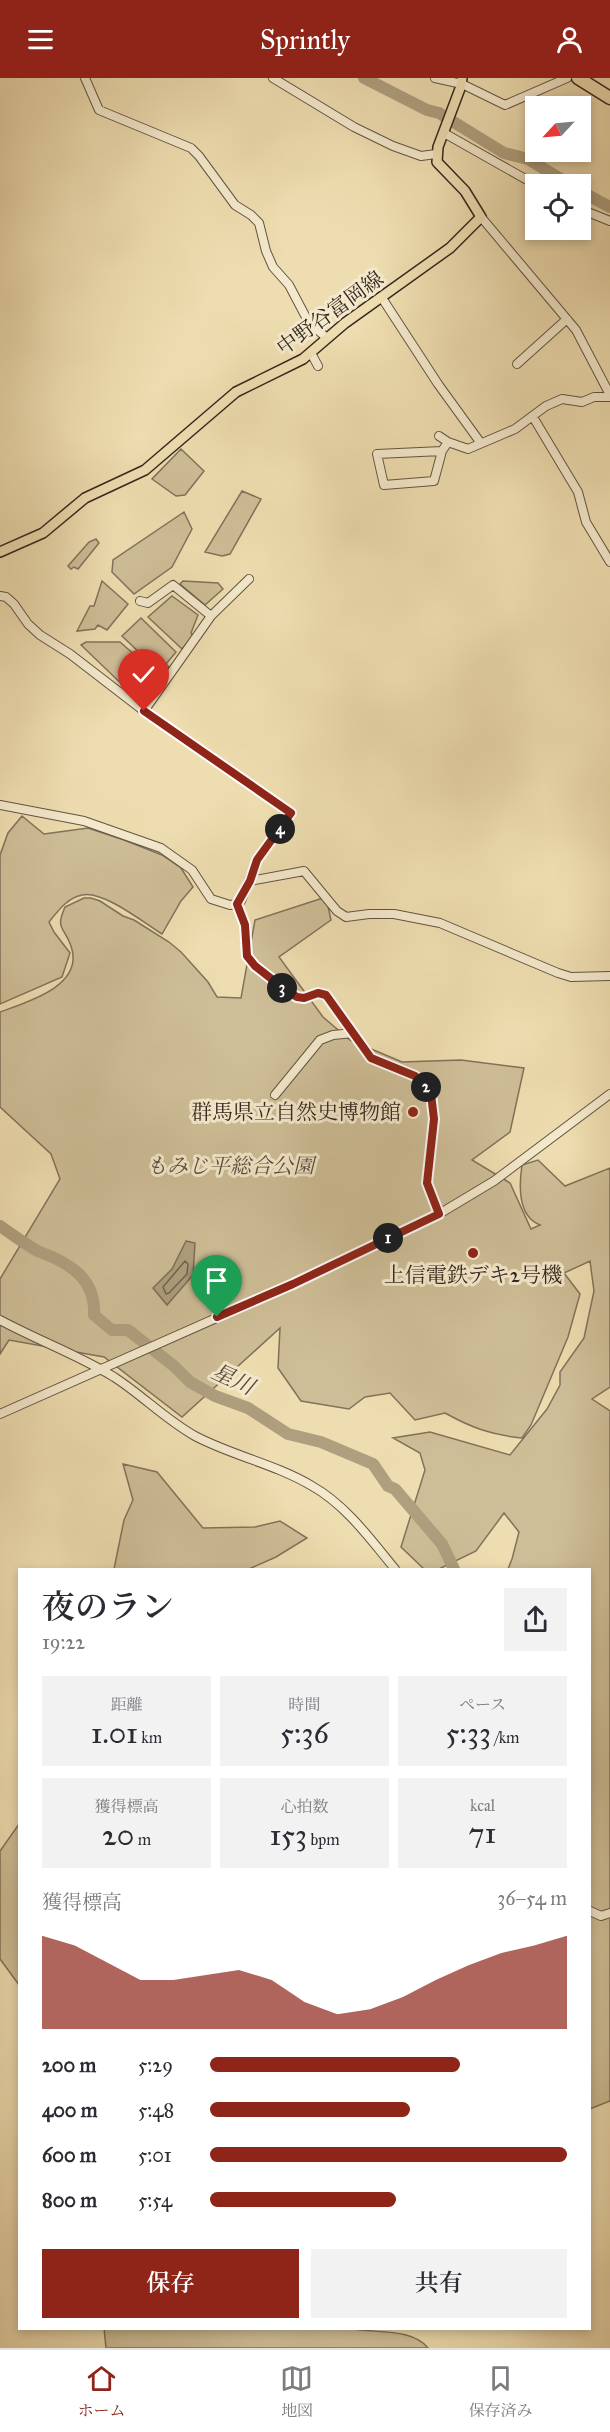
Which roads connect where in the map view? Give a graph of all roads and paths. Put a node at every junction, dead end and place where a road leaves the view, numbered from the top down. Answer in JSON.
{"nodes":[{"id":1,"x":85,"y":78,"type":"edge"},
{"id":2,"x":273,"y":78,"type":"edge"},
{"id":3,"x":435,"y":78,"type":"edge"},
{"id":4,"x":567,"y":78,"type":"edge"},
{"id":5,"x":578,"y":78,"type":"edge"},
{"id":6,"x":591,"y":78,"type":"edge"},
{"id":7,"x":462,"y":83,"type":"edge"},
{"id":8,"x":610,"y":89,"type":"edge"},
{"id":9,"x":610,"y":98,"type":"edge"},
{"id":10,"x":444,"y":132,"type":"junction"},
{"id":11,"x":436,"y":154,"type":"junction"},
{"id":12,"x":525,"y":179,"type":"edge"},
{"id":13,"x":591,"y":213,"type":"edge"},
{"id":14,"x":481,"y":217,"type":"junction"},
{"id":15,"x":610,"y":221,"type":"edge"},
{"id":16,"x":382,"y":298,"type":"junction"},
{"id":17,"x":567,"y":319,"type":"junction"},
{"id":18,"x":327,"y":338,"type":"junction"},
{"id":19,"x":311,"y":353,"type":"junction"},
{"id":20,"x":517,"y":364,"type":"dead end"},
{"id":21,"x":318,"y":366,"type":"dead end"},
{"id":22,"x":610,"y":396,"type":"edge"},
{"id":23,"x":533,"y":417,"type":"junction"},
{"id":24,"x":439,"y":436,"type":"dead end"},
{"id":25,"x":448,"y":442,"type":"junction"},
{"id":26,"x":480,"y":442,"type":"junction"},
{"id":27,"x":442,"y":451,"type":"junction"},
{"id":28,"x":0,"y":552,"type":"edge"},
{"id":29,"x":610,"y":562,"type":"edge"},
{"id":30,"x":249,"y":579,"type":"dead end"},
{"id":31,"x":0,"y":596,"type":"edge"},
{"id":32,"x":140,"y":601,"type":"dead end"},
{"id":33,"x":211,"y":616,"type":"junction"},
{"id":34,"x":144,"y":711,"type":"junction"},
{"id":35,"x":0,"y":805,"type":"edge"},
{"id":36,"x":250,"y":881,"type":"junction"},
{"id":37,"x":237,"y":904,"type":"junction"},
{"id":38,"x":610,"y":976,"type":"edge"},
{"id":39,"x":354,"y":1033,"type":"junction"},
{"id":40,"x":610,"y":1094,"type":"edge"},
{"id":41,"x":275,"y":1095,"type":"dead end"},
{"id":42,"x":439,"y":1214,"type":"junction"},
{"id":43,"x":0,"y":1320,"type":"edge"},
{"id":44,"x":102,"y":1370,"type":"junction"},
{"id":45,"x":0,"y":1414,"type":"edge"},
{"id":46,"x":394,"y":1568,"type":"edge"},
{"id":47,"x":591,"y":1911,"type":"edge"},
{"id":48,"x":610,"y":1913,"type":"edge"}],
"edges":[{"from":1,"to":18,"type":"street"},
{"from":2,"to":11,"type":"street"},
{"from":3,"to":7,"type":"street"},
{"from":4,"to":7,"type":"street"},
{"from":5,"to":9,"type":"highway"},
{"from":6,"to":8,"type":"highway"},
{"from":7,"to":10,"type":"main road"},
{"from":10,"to":11,"type":"main road"},
{"from":10,"to":12,"type":"street"},
{"from":11,"to":14,"type":"main road"},
{"from":13,"to":15,"type":"street"},
{"from":14,"to":16,"type":"main road","name":"中野谷富岡線"},
{"from":14,"to":17,"type":"street"},
{"from":16,"to":18,"type":"main road","name":"中野谷富岡線"},
{"from":16,"to":26,"type":"street"},
{"from":17,"to":20,"type":"street"},
{"from":17,"to":22,"type":"street"},
{"from":18,"to":19,"type":"main road","name":"中野谷富岡線"},
{"from":19,"to":21,"type":"street"},
{"from":19,"to":28,"type":"main road","name":"中野谷富岡線"},
{"from":22,"to":23,"type":"street"},
{"from":23,"to":26,"type":"street"},
{"from":23,"to":29,"type":"street"},
{"from":24,"to":25,"type":"street"},
{"from":25,"to":26,"type":"street"},
{"from":25,"to":27,"type":"street"},
{"from":27,"to":27,"type":"street"},
{"from":30,"to":33,"type":"street"},
{"from":31,"to":34,"type":"street"},
{"from":32,"to":33,"type":"street"},
{"from":33,"to":34,"type":"street"},
{"from":34,"to":36,"type":"street"},
{"from":35,"to":37,"type":"street"},
{"from":36,"to":37,"type":"street"},
{"from":36,"to":38,"type":"street"},
{"from":37,"to":39,"type":"street"},
{"from":39,"to":41,"type":"street"},
{"from":39,"to":42,"type":"street"},
{"from":40,"to":42,"type":"street"},
{"from":42,"to":44,"type":"street"},
{"from":43,"to":44,"type":"street"},
{"from":44,"to":45,"type":"street"},
{"from":44,"to":46,"type":"street"},
{"from":47,"to":48,"type":"street"}]}
